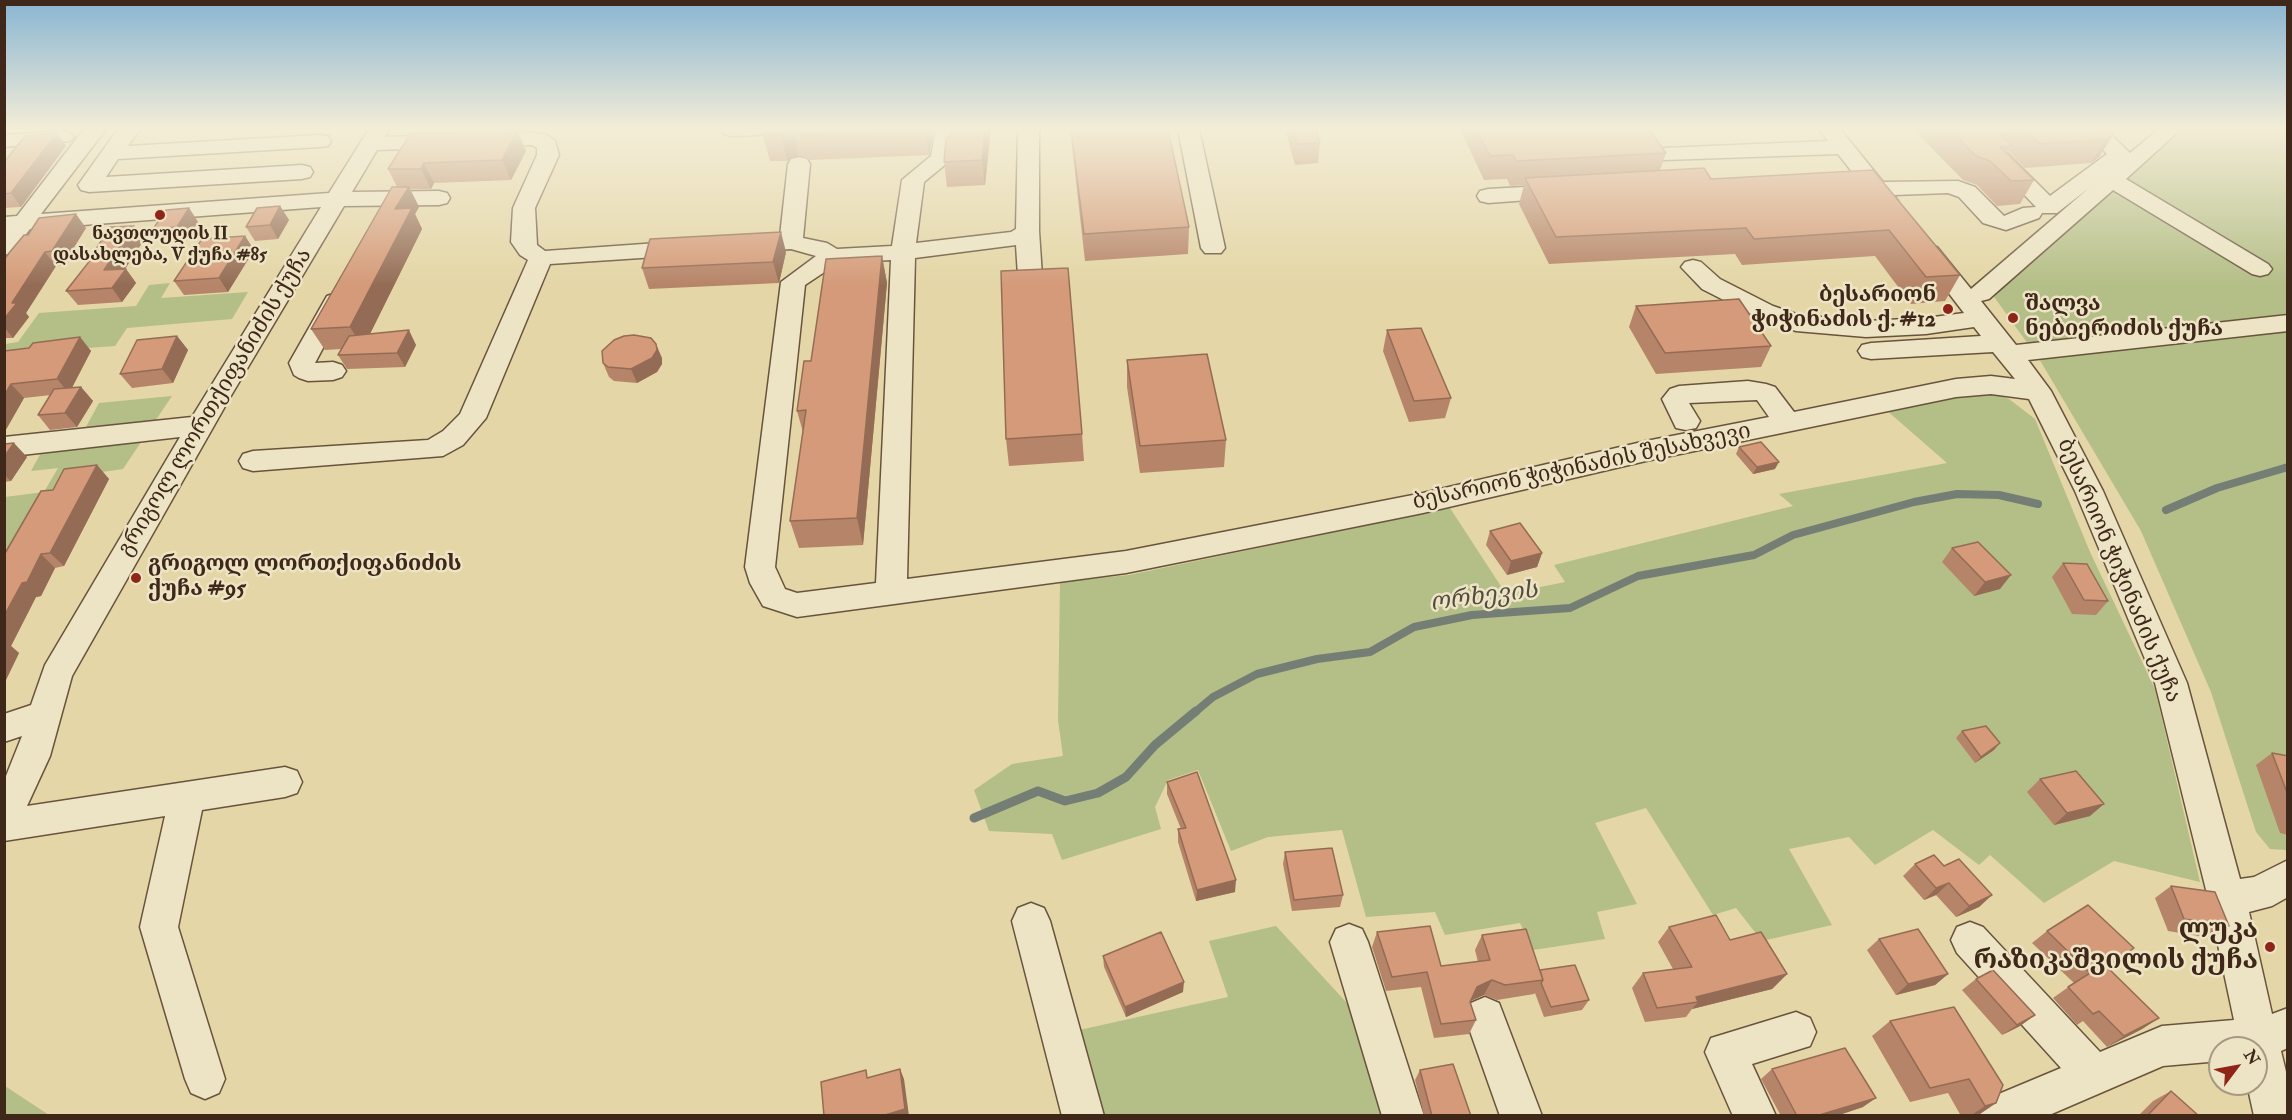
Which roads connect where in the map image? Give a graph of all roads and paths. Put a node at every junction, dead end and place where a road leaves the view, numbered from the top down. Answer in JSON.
{"nodes":[{"id":1,"x":50,"y":181,"type":"edge"},
{"id":2,"x":92,"y":181,"type":"edge"},
{"id":3,"x":150,"y":181,"type":"edge"},
{"id":4,"x":347,"y":181,"type":"edge"},
{"id":5,"x":536,"y":181,"type":"edge"},
{"id":6,"x":797,"y":181,"type":"edge"},
{"id":7,"x":913,"y":181,"type":"edge"},
{"id":8,"x":1028,"y":181,"type":"edge"},
{"id":9,"x":1199,"y":181,"type":"edge"},
{"id":10,"x":1868,"y":181,"type":"edge"},
{"id":11,"x":2023,"y":181,"type":"edge"},
{"id":12,"x":2084,"y":181,"type":"edge"},
{"id":13,"x":1872,"y":182,"type":"junction"},
{"id":14,"x":2110,"y":182,"type":"joint"},
{"id":15,"x":1582,"y":190,"type":"edge"},
{"id":16,"x":1488,"y":196,"type":"dead end"},
{"id":17,"x":439,"y":198,"type":"dead end"},
{"id":18,"x":337,"y":199,"type":"junction"},
{"id":19,"x":2031,"y":213,"type":"dead end"},
{"id":20,"x":15,"y":223,"type":"edge"},
{"id":21,"x":1027,"y":231,"type":"junction"},
{"id":22,"x":791,"y":242,"type":"junction"},
{"id":23,"x":4,"y":248,"type":"edge"},
{"id":24,"x":1213,"y":248,"type":"dead end"},
{"id":25,"x":903,"y":252,"type":"junction"},
{"id":26,"x":832,"y":256,"type":"junction"},
{"id":27,"x":540,"y":258,"type":"junction"},
{"id":28,"x":1694,"y":267,"type":"dead end"},
{"id":29,"x":2260,"y":269,"type":"dead end"},
{"id":30,"x":1030,"y":276,"type":"edge"},
{"id":31,"x":348,"y":281,"type":"edge"},
{"id":32,"x":1973,"y":308,"type":"junction"},
{"id":33,"x":2288,"y":323,"type":"edge"},
{"id":34,"x":2005,"y":348,"type":"junction"},
{"id":35,"x":1871,"y":351,"type":"dead end"},
{"id":36,"x":333,"y":371,"type":"dead end"},
{"id":37,"x":2038,"y":391,"type":"junction"},
{"id":38,"x":1686,"y":422,"type":"dead end"},
{"id":39,"x":1788,"y":423,"type":"junction"},
{"id":40,"x":201,"y":425,"type":"junction"},
{"id":41,"x":4,"y":447,"type":"edge"},
{"id":42,"x":253,"y":460,"type":"dead end"},
{"id":43,"x":891,"y":594,"type":"junction"},
{"id":44,"x":44,"y":715,"type":"junction"},
{"id":45,"x":4,"y":728,"type":"edge"},
{"id":46,"x":285,"y":782,"type":"dead end"},
{"id":47,"x":187,"y":797,"type":"junction"},
{"id":48,"x":4,"y":812,"type":"edge"},
{"id":49,"x":4,"y":825,"type":"edge"},
{"id":50,"x":2288,"y":877,"type":"edge"},
{"id":51,"x":2227,"y":898,"type":"junction"},
{"id":52,"x":1031,"y":921,"type":"dead end"},
{"id":53,"x":1970,"y":940,"type":"dead end"},
{"id":54,"x":1349,"y":942,"type":"dead end"},
{"id":55,"x":1485,"y":1017,"type":"dead end"},
{"id":56,"x":1796,"y":1032,"type":"dead end"},
{"id":57,"x":2274,"y":1033,"type":"edge"},
{"id":58,"x":2094,"y":1075,"type":"junction"},
{"id":59,"x":205,"y":1079,"type":"dead end"},
{"id":60,"x":1083,"y":1116,"type":"edge"},
{"id":61,"x":1403,"y":1116,"type":"edge"},
{"id":62,"x":1521,"y":1116,"type":"edge"},
{"id":63,"x":1755,"y":1116,"type":"edge"},
{"id":64,"x":1996,"y":1116,"type":"edge"},
{"id":65,"x":2276,"y":1116,"type":"edge"}],
"edges":[{"from":1,"to":20,"type":"street"},
{"from":2,"to":3,"type":"street"},
{"from":4,"to":18,"type":"street","name":"გრიგოლ ლორთქიფანიძის ქუჩა"},
{"from":5,"to":27,"type":"street"},
{"from":6,"to":22,"type":"street"},
{"from":7,"to":25,"type":"street"},
{"from":8,"to":21,"type":"street"},
{"from":9,"to":24,"type":"street"},
{"from":10,"to":13,"type":"street"},
{"from":11,"to":12,"type":"street"},
{"from":13,"to":19,"type":"street"},
{"from":13,"to":32,"type":"street","name":"ბესარიონ ჭიჭინაძის ქუჩა"},
{"from":14,"to":29,"type":"street"},
{"from":14,"to":32,"type":"street"},
{"from":15,"to":16,"type":"street"},
{"from":17,"to":18,"type":"street"},
{"from":18,"to":20,"type":"street"},
{"from":18,"to":40,"type":"street","name":"გრიგოლ ლორთქიფანიძის ქუჩა"},
{"from":20,"to":23,"type":"street"},
{"from":21,"to":25,"type":"street"},
{"from":21,"to":30,"type":"street"},
{"from":22,"to":26,"type":"street"},
{"from":22,"to":27,"type":"street"},
{"from":25,"to":26,"type":"street"},
{"from":25,"to":43,"type":"street"},
{"from":26,"to":43,"type":"street","name":"ბესარიონ ჭიჭინაძის შესახვევი"},
{"from":27,"to":42,"type":"street"},
{"from":28,"to":32,"type":"street"},
{"from":31,"to":36,"type":"street"},
{"from":32,"to":34,"type":"street","name":"ბესარიონ ჭიჭინაძის ქუჩა"},
{"from":33,"to":34,"type":"street"},
{"from":34,"to":35,"type":"street"},
{"from":34,"to":37,"type":"street","name":"ბესარიონ ჭიჭინაძის ქუჩა"},
{"from":37,"to":39,"type":"street","name":"ბესარიონ ჭიჭინაძის შესახვევი"},
{"from":37,"to":51,"type":"street","name":"ბესარიონ ჭიჭინაძის ქუჩა"},
{"from":38,"to":39,"type":"street"},
{"from":39,"to":43,"type":"street","name":"ბესარიონ ჭიჭინაძის შესახვევი"},
{"from":40,"to":41,"type":"street"},
{"from":40,"to":44,"type":"street","name":"გრიგოლ ლორთქიფანიძის ქუჩა"},
{"from":44,"to":45,"type":"street"},
{"from":44,"to":48,"type":"street","name":"გრიგოლ ლორთქიფანიძის ქუჩა"},
{"from":46,"to":47,"type":"street"},
{"from":47,"to":49,"type":"street"},
{"from":47,"to":59,"type":"street"},
{"from":50,"to":51,"type":"street"},
{"from":51,"to":57,"type":"street","name":"ბესარიონ ჭიჭინაძის ქუჩა"},
{"from":52,"to":60,"type":"street"},
{"from":53,"to":58,"type":"street"},
{"from":54,"to":61,"type":"street"},
{"from":55,"to":62,"type":"street"},
{"from":56,"to":63,"type":"street"},
{"from":57,"to":58,"type":"street"},
{"from":57,"to":65,"type":"street","name":"ბესარიონ ჭიჭინაძის ქუჩა"},
{"from":58,"to":64,"type":"street"}]}
